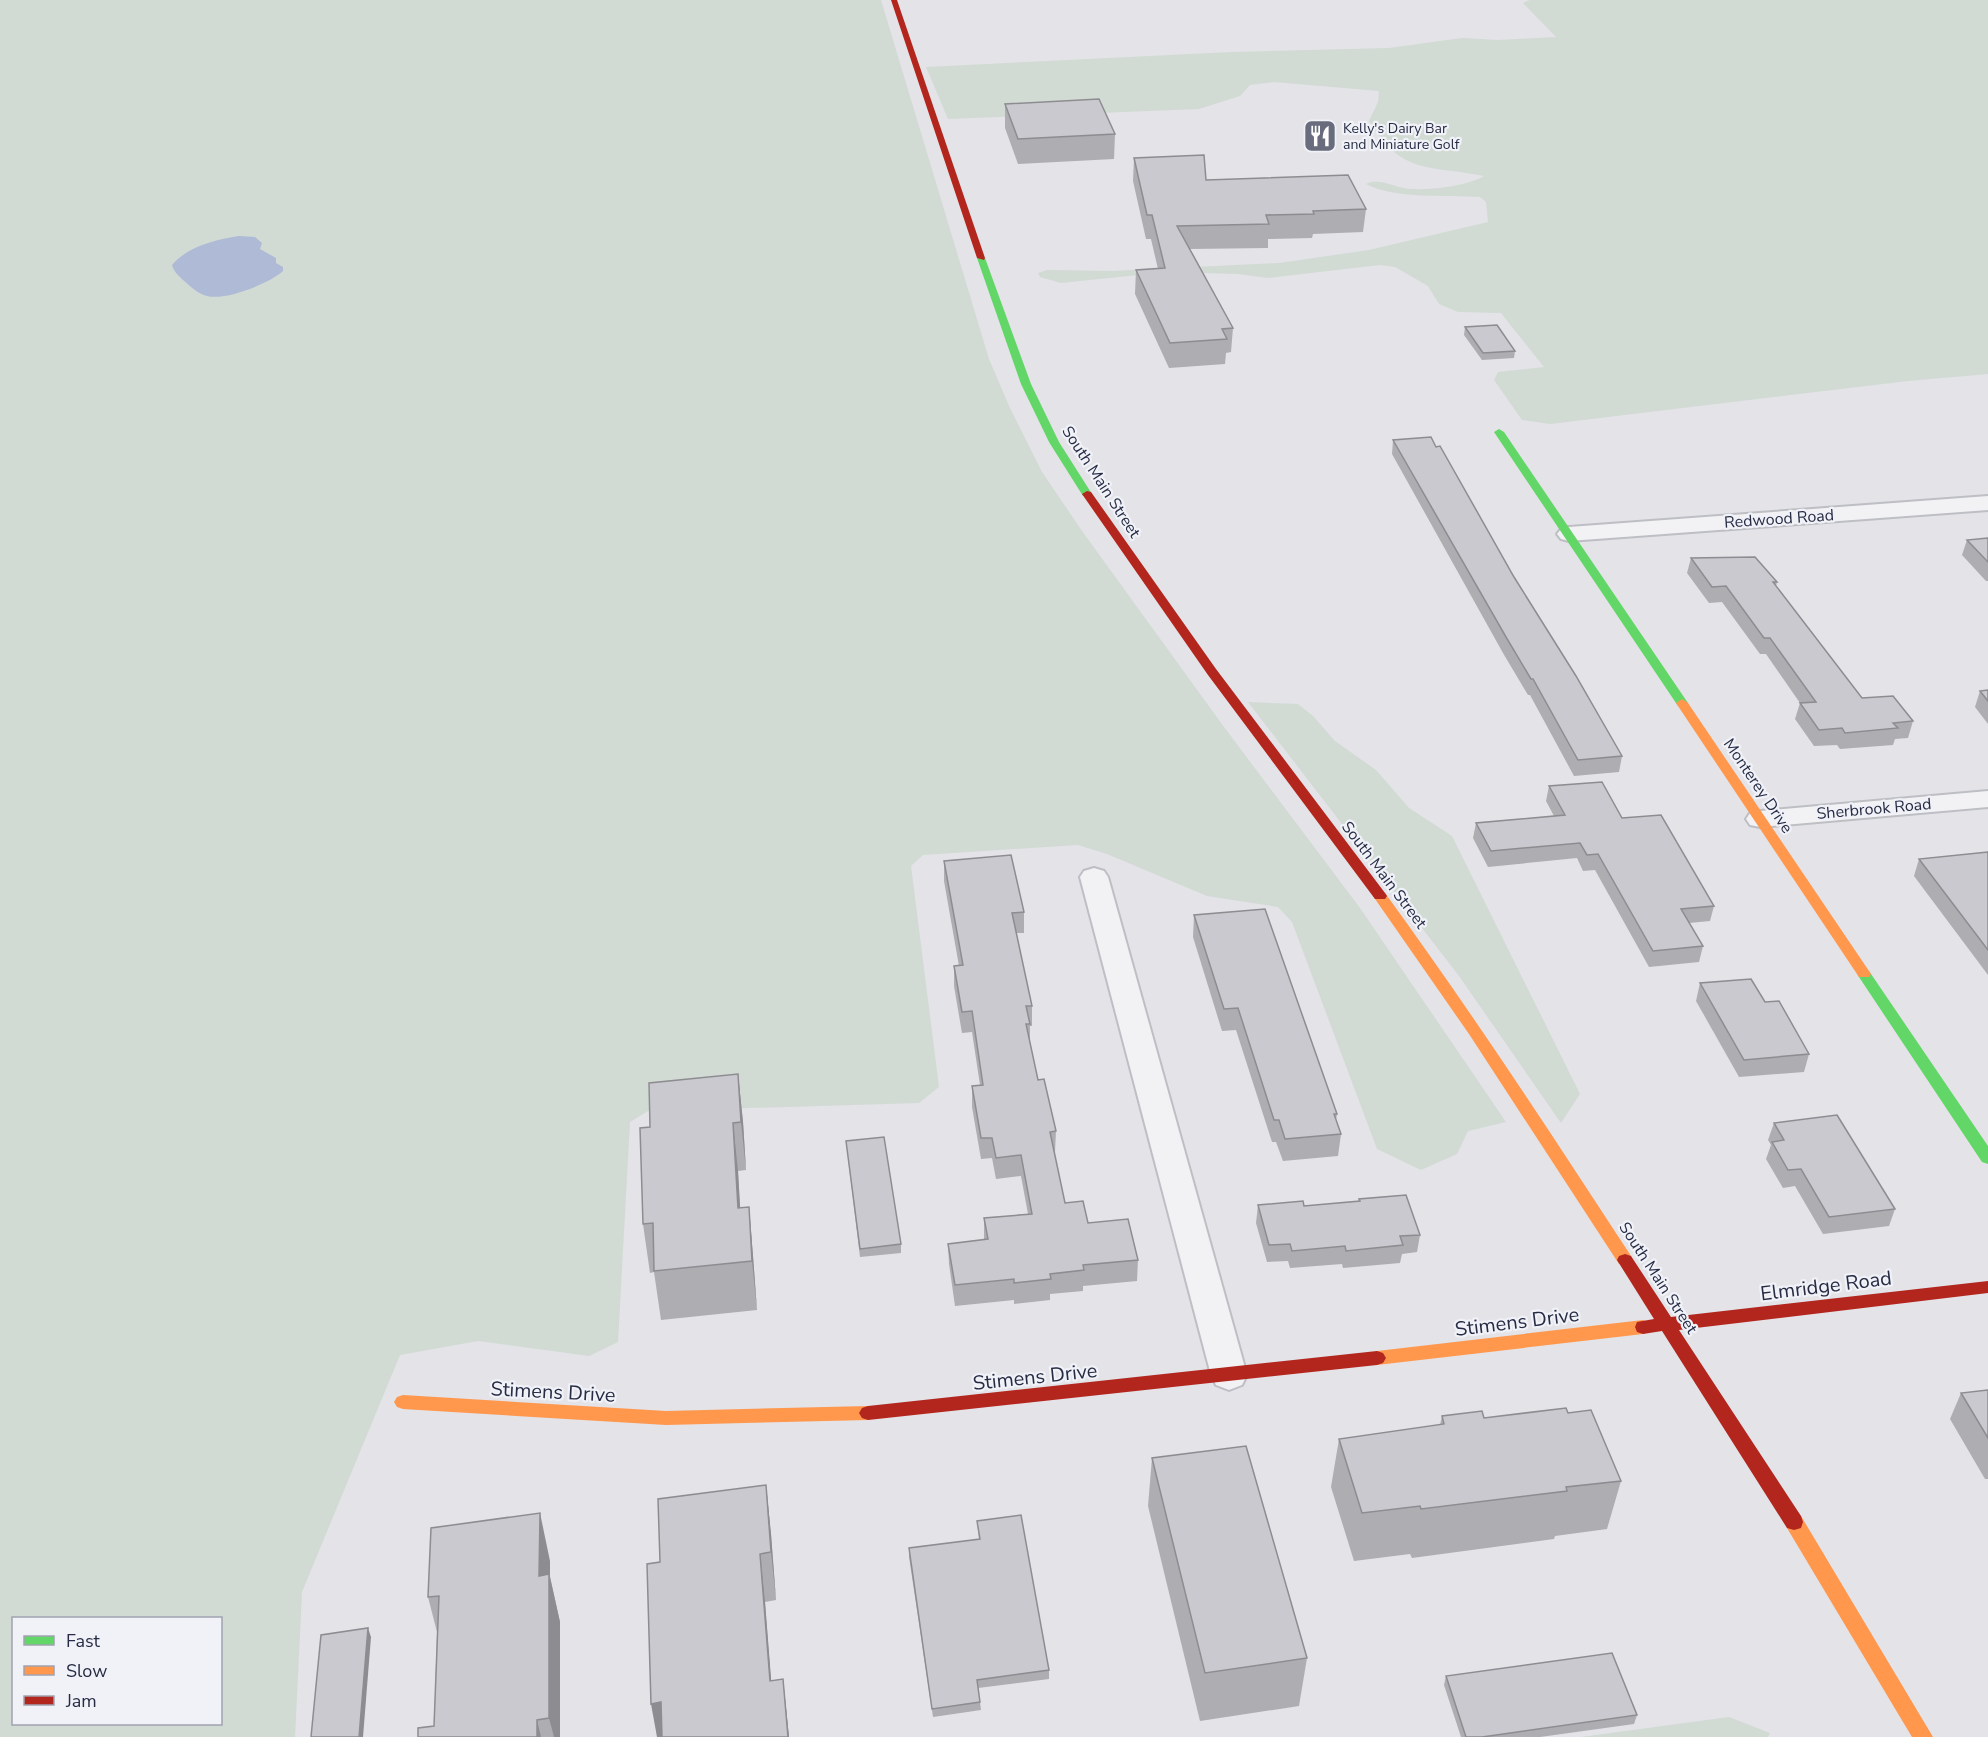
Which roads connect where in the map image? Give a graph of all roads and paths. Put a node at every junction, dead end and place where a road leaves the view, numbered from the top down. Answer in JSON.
{"nodes":[{"id":1,"x":894,"y":0,"type":"edge"},
{"id":2,"x":1499,"y":432,"type":"dead end"},
{"id":3,"x":1988,"y":503,"type":"edge"},
{"id":4,"x":1569,"y":534,"type":"junction"},
{"id":5,"x":1988,"y":799,"type":"edge"},
{"id":6,"x":1760,"y":819,"type":"junction"},
{"id":7,"x":1094,"y":876,"type":"dead end"},
{"id":8,"x":1988,"y":1158,"type":"edge"},
{"id":9,"x":1988,"y":1287,"type":"edge"},
{"id":10,"x":1668,"y":1324,"type":"junction"},
{"id":11,"x":1229,"y":1375,"type":"junction"},
{"id":12,"x":403,"y":1402,"type":"dead end"},
{"id":13,"x":1923,"y":1737,"type":"edge"}],
"edges":[{"from":1,"to":10,"type":"street","name":"South Main Street"},
{"from":2,"to":4,"type":"street","name":"Monterey Drive"},
{"from":3,"to":4,"type":"street","name":"Redwood Road"},
{"from":4,"to":6,"type":"street","name":"Monterey Drive"},
{"from":5,"to":6,"type":"street","name":"Sherbrook Road"},
{"from":6,"to":8,"type":"street","name":"Monterey Drive"},
{"from":7,"to":11,"type":"street"},
{"from":9,"to":10,"type":"street","name":"Elmridge Road"},
{"from":10,"to":11,"type":"street","name":"Stimens Drive"},
{"from":10,"to":13,"type":"street","name":"South Main Street"},
{"from":11,"to":12,"type":"street","name":"Stimens Drive"}]}
